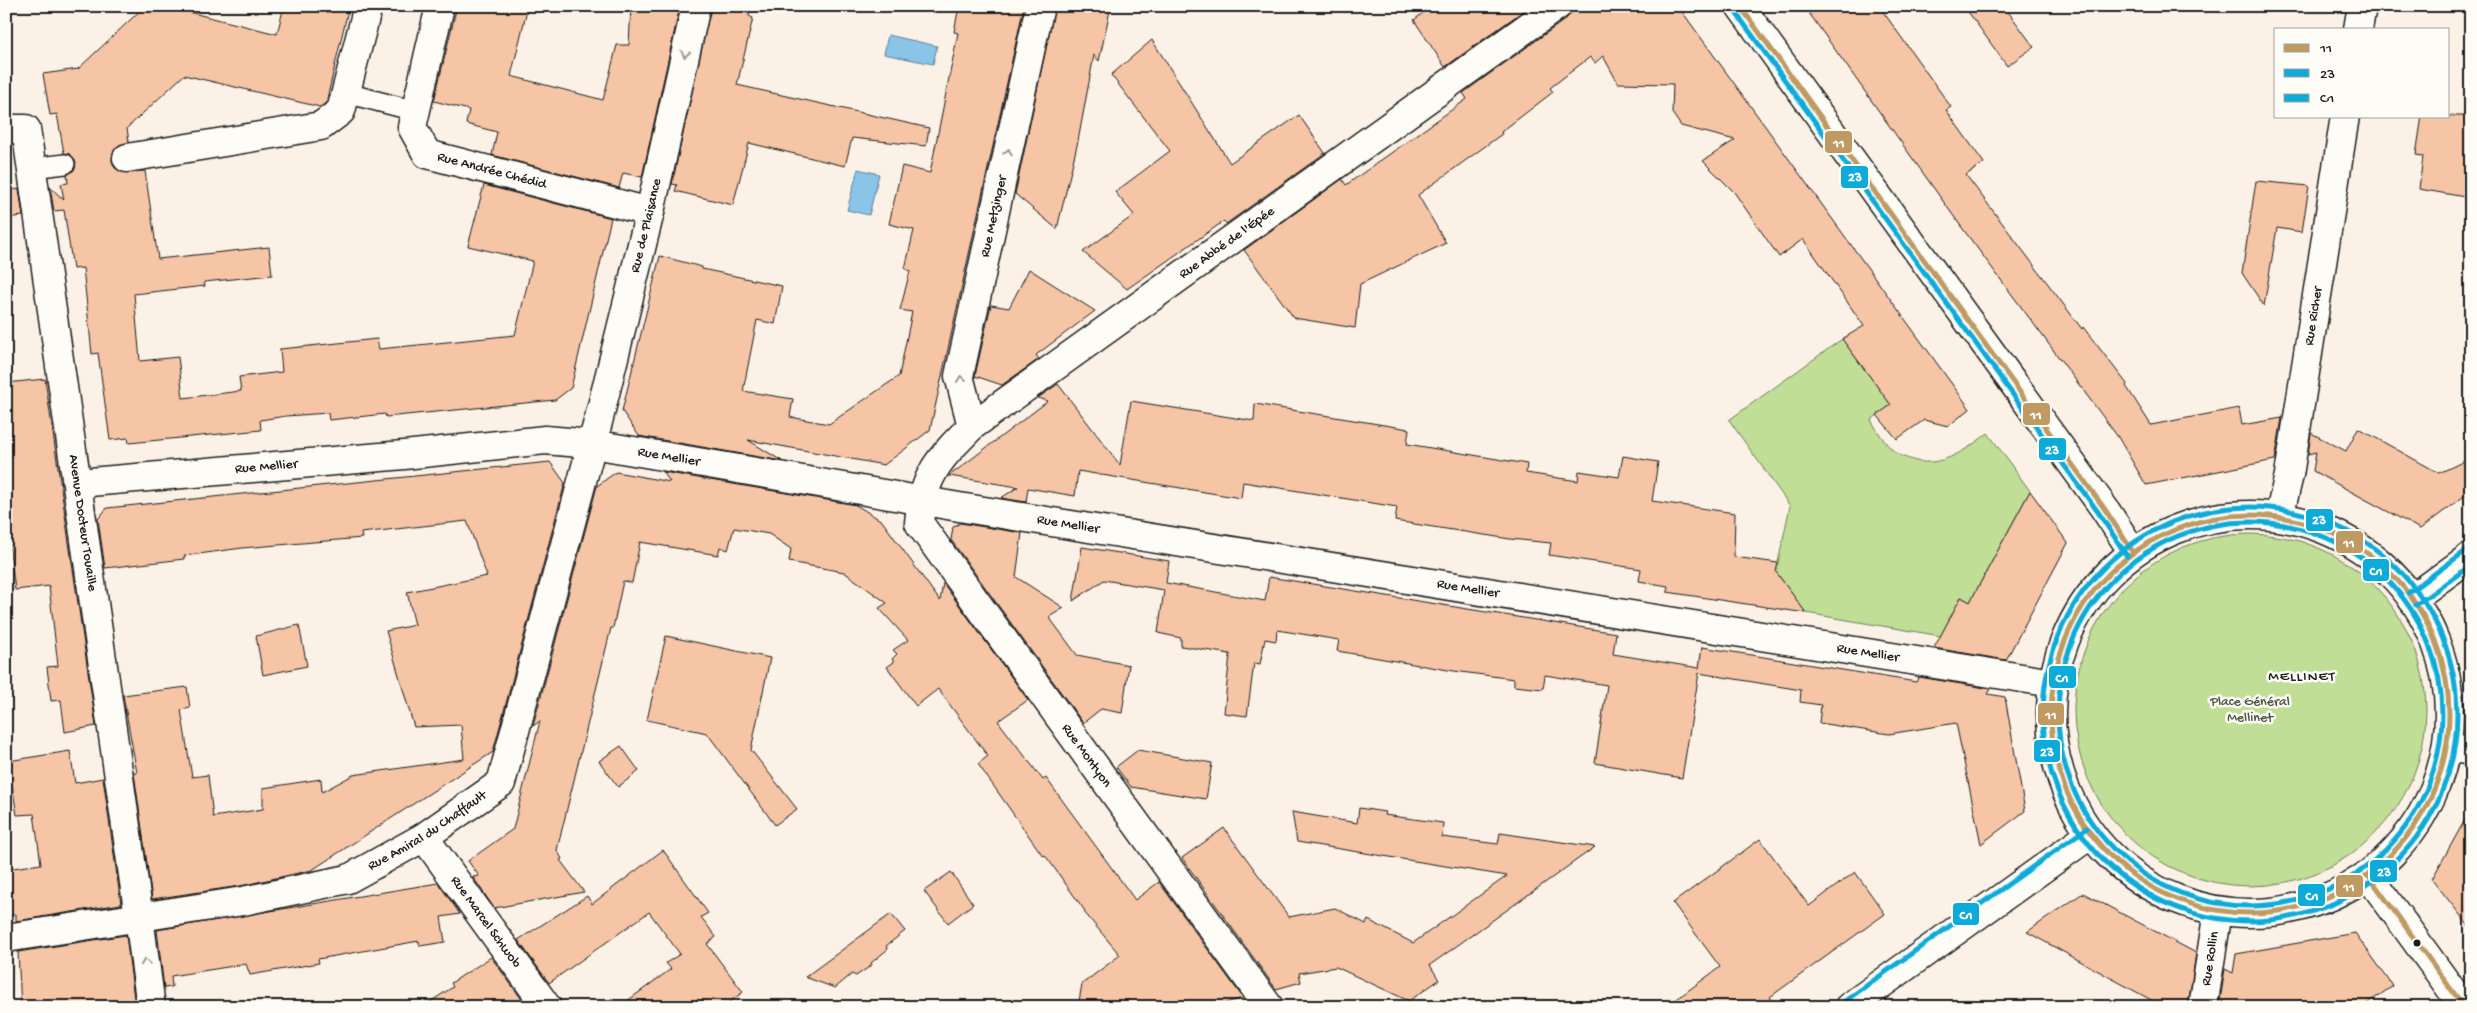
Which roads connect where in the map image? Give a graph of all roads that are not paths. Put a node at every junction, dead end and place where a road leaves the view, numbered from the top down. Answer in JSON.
{"nodes":[{"id":1,"x":368,"y":6,"type":"edge"},
{"id":2,"x":440,"y":6,"type":"edge"},
{"id":3,"x":696,"y":6,"type":"edge"},
{"id":4,"x":1040,"y":6,"type":"edge"},
{"id":5,"x":1557,"y":6,"type":"edge"},
{"id":6,"x":1740,"y":6,"type":"edge"},
{"id":7,"x":2362,"y":6,"type":"edge"},
{"id":8,"x":2358,"y":28,"type":"edge"},
{"id":9,"x":346,"y":93,"type":"junction"},
{"id":10,"x":415,"y":111,"type":"junction"},
{"id":11,"x":2345,"y":118,"type":"edge"},
{"id":12,"x":16,"y":129,"type":"edge"},
{"id":13,"x":127,"y":158,"type":"dead end"},
{"id":14,"x":65,"y":164,"type":"dead end"},
{"id":15,"x":32,"y":168,"type":"junction"},
{"id":16,"x":650,"y":212,"type":"junction"},
{"id":17,"x":972,"y":426,"type":"junction"},
{"id":18,"x":593,"y":444,"type":"junction"},
{"id":19,"x":78,"y":483,"type":"junction"},
{"id":20,"x":921,"y":500,"type":"junction"},
{"id":21,"x":2279,"y":517,"type":"junction"},
{"id":22,"x":2133,"y":552,"type":"junction"},
{"id":23,"x":2471,"y":556,"type":"edge"},
{"id":24,"x":2412,"y":599,"type":"junction"},
{"id":25,"x":2053,"y":683,"type":"junction"},
{"id":26,"x":2459,"y":749,"type":"edge"},
{"id":27,"x":2091,"y":834,"type":"junction"},
{"id":28,"x":424,"y":837,"type":"junction"},
{"id":29,"x":2368,"y":875,"type":"junction"},
{"id":30,"x":2218,"y":911,"type":"junction"},
{"id":31,"x":139,"y":917,"type":"junction"},
{"id":32,"x":6,"y":938,"type":"edge"},
{"id":33,"x":151,"y":1007,"type":"edge"},
{"id":34,"x":547,"y":1007,"type":"edge"},
{"id":35,"x":1269,"y":1007,"type":"edge"},
{"id":36,"x":1849,"y":1007,"type":"edge"},
{"id":37,"x":2203,"y":1007,"type":"edge"},
{"id":38,"x":2464,"y":1007,"type":"edge"}],
"edges":[{"from":1,"to":9,"type":"street"},
{"from":2,"to":10,"type":"street","name":"Rue Andrée Chédid"},
{"from":3,"to":16,"type":"street","name":"Rue de Plaisance","one_way":true},
{"from":17,"to":4,"type":"street","name":"Rue Metzinger","one_way":true},
{"from":5,"to":17,"type":"street","name":"Rue Abbé de l'Épée"},
{"from":6,"to":22,"type":"street"},
{"from":7,"to":8,"type":"street"},
{"from":9,"to":10,"type":"lane"},
{"from":9,"to":13,"type":"street"},
{"from":10,"to":16,"type":"street","name":"Rue Andrée Chédid"},
{"from":11,"to":21,"type":"street","name":"Rue Richer"},
{"from":12,"to":15,"type":"street","name":"Avenue Docteur Touaille"},
{"from":14,"to":15,"type":"lane"},
{"from":15,"to":19,"type":"street","name":"Avenue Docteur Touaille"},
{"from":16,"to":18,"type":"street","name":"Rue de Plaisance"},
{"from":17,"to":20,"type":"street","name":"Rue Abbé de l'Épée"},
{"from":18,"to":19,"type":"street","name":"Rue Mellier"},
{"from":18,"to":20,"type":"street","name":"Rue Mellier"},
{"from":18,"to":28,"type":"street","name":"Rue Amiral du Chaffault"},
{"from":19,"to":31,"type":"street","name":"Avenue Docteur Touaille"},
{"from":20,"to":25,"type":"street","name":"Rue Mellier"},
{"from":20,"to":35,"type":"street","name":"Rue Montyon"},
{"from":21,"to":22,"type":"street"},
{"from":21,"to":24,"type":"street"},
{"from":22,"to":25,"type":"street"},
{"from":23,"to":24,"type":"street"},
{"from":24,"to":26,"type":"street"},
{"from":25,"to":27,"type":"street"},
{"from":26,"to":29,"type":"street"},
{"from":27,"to":30,"type":"street"},
{"from":27,"to":36,"type":"street"},
{"from":28,"to":31,"type":"street","name":"Rue Amiral du Chaffault"},
{"from":28,"to":34,"type":"street","name":"Rue Marcel Schwob"},
{"from":29,"to":30,"type":"street"},
{"from":29,"to":38,"type":"street"},
{"from":30,"to":37,"type":"street","name":"Rue Rollin"},
{"from":31,"to":32,"type":"street","name":"Rue Amiral du Chaffault"},
{"from":33,"to":31,"type":"street","name":"Avenue Docteur Touaille","one_way":true}]}
